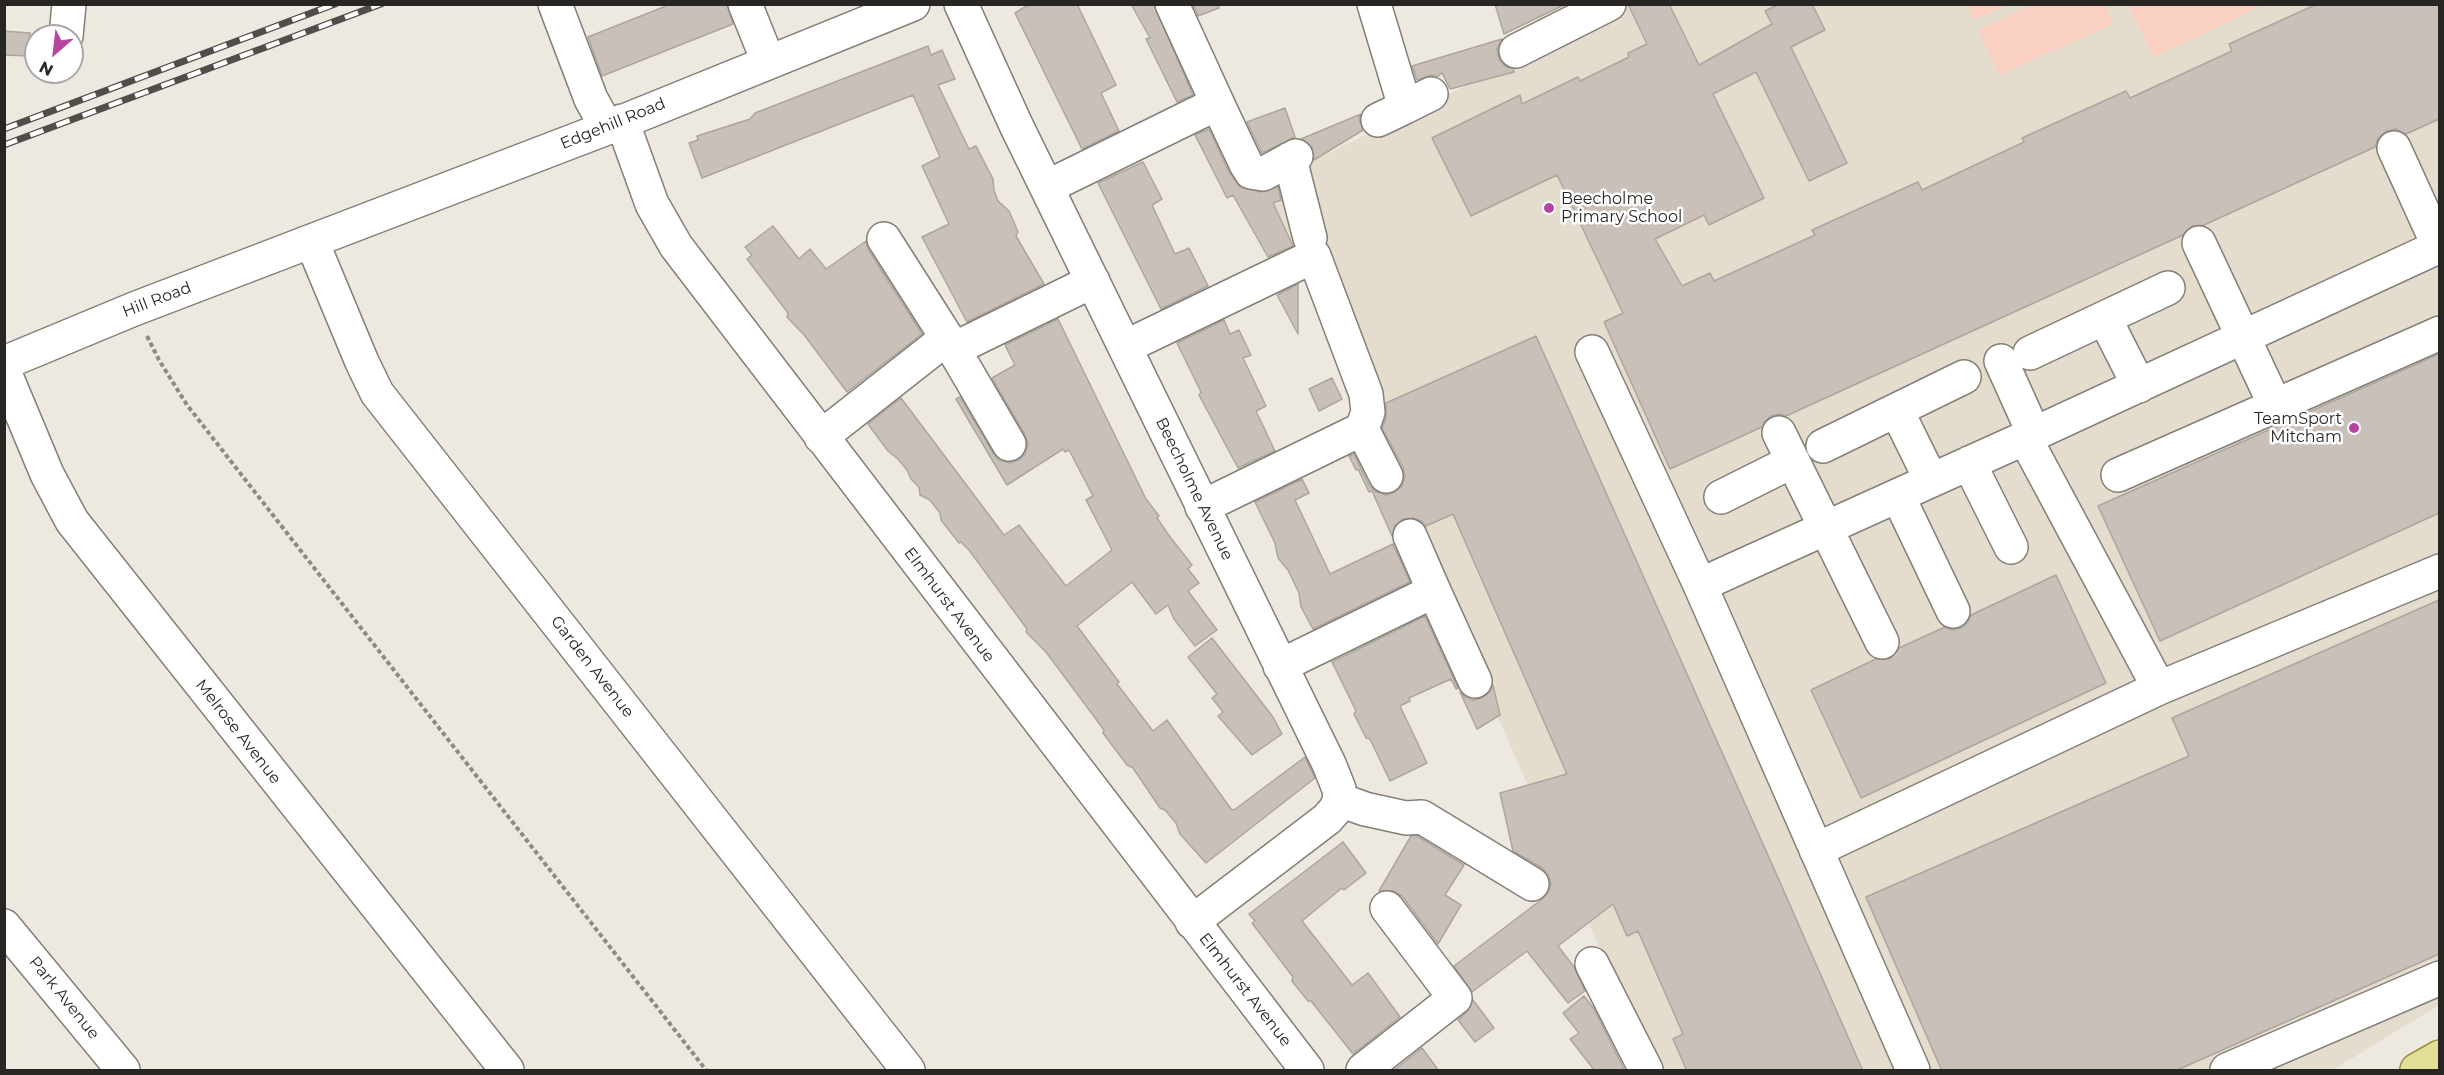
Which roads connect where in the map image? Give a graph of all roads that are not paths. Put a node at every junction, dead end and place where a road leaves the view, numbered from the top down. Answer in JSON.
{"nodes":[{"id":1,"x":69,"y":4,"type":"edge"},
{"id":2,"x":555,"y":4,"type":"edge"},
{"id":3,"x":745,"y":4,"type":"edge"},
{"id":4,"x":913,"y":4,"type":"edge"},
{"id":5,"x":961,"y":4,"type":"edge"},
{"id":6,"x":1172,"y":4,"type":"edge"},
{"id":7,"x":1374,"y":4,"type":"edge"},
{"id":8,"x":1609,"y":4,"type":"edge"},
{"id":9,"x":1573,"y":13,"type":"edge"},
{"id":10,"x":67,"y":24,"type":"edge"},
{"id":11,"x":1516,"y":51,"type":"dead end"},
{"id":12,"x":768,"y":61,"type":"junction"},
{"id":13,"x":1405,"y":107,"type":"dead end"},
{"id":14,"x":1221,"y":111,"type":"junction"},
{"id":15,"x":615,"y":124,"type":"junction"},
{"id":16,"x":2394,"y":148,"type":"dead end"},
{"id":17,"x":1047,"y":187,"type":"junction"},
{"id":18,"x":1310,"y":238,"type":"dead end"},
{"id":19,"x":884,"y":239,"type":"dead end"},
{"id":20,"x":312,"y":242,"type":"junction"},
{"id":21,"x":2199,"y":243,"type":"dead end"},
{"id":22,"x":2439,"y":247,"type":"edge"},
{"id":23,"x":1093,"y":281,"type":"junction"},
{"id":24,"x":2168,"y":288,"type":"dead end"},
{"id":25,"x":2105,"y":319,"type":"junction"},
{"id":26,"x":2439,"y":333,"type":"edge"},
{"id":27,"x":2243,"y":338,"type":"junction"},
{"id":28,"x":950,"y":344,"type":"junction"},
{"id":29,"x":1125,"y":347,"type":"junction"},
{"id":30,"x":1592,"y":352,"type":"dead end"},
{"id":31,"x":4,"y":363,"type":"edge"},
{"id":32,"x":4,"y":371,"type":"edge"},
{"id":33,"x":1964,"y":377,"type":"dead end"},
{"id":34,"x":2139,"y":386,"type":"junction"},
{"id":35,"x":2275,"y":405,"type":"junction"},
{"id":36,"x":1897,"y":411,"type":"junction"},
{"id":37,"x":1362,"y":429,"type":"junction"},
{"id":38,"x":2029,"y":436,"type":"junction"},
{"id":39,"x":821,"y":437,"type":"junction"},
{"id":40,"x":1009,"y":444,"type":"dead end"},
{"id":41,"x":1822,"y":446,"type":"dead end"},
{"id":42,"x":1969,"y":464,"type":"junction"},
{"id":43,"x":2118,"y":475,"type":"dead end"},
{"id":44,"x":1386,"y":476,"type":"dead end"},
{"id":45,"x":1931,"y":480,"type":"junction"},
{"id":46,"x":1898,"y":496,"type":"junction"},
{"id":47,"x":1721,"y":497,"type":"dead end"},
{"id":48,"x":1202,"y":507,"type":"junction"},
{"id":49,"x":1827,"y":528,"type":"junction"},
{"id":50,"x":1410,"y":536,"type":"dead end"},
{"id":51,"x":2011,"y":547,"type":"dead end"},
{"id":52,"x":2439,"y":571,"type":"edge"},
{"id":53,"x":1700,"y":585,"type":"junction"},
{"id":54,"x":1434,"y":591,"type":"junction"},
{"id":55,"x":1953,"y":611,"type":"dead end"},
{"id":56,"x":1882,"y":642,"type":"dead end"},
{"id":57,"x":1280,"y":666,"type":"junction"},
{"id":58,"x":1475,"y":681,"type":"dead end"},
{"id":59,"x":2159,"y":688,"type":"junction"},
{"id":60,"x":1340,"y":800,"type":"junction"},
{"id":61,"x":1816,"y":850,"type":"junction"},
{"id":62,"x":1532,"y":884,"type":"dead end"},
{"id":63,"x":1387,"y":908,"type":"dead end"},
{"id":64,"x":1192,"y":922,"type":"junction"},
{"id":65,"x":4,"y":926,"type":"edge"},
{"id":66,"x":1592,"y":964,"type":"dead end"},
{"id":67,"x":2439,"y":978,"type":"edge"},
{"id":68,"x":2439,"y":1057,"type":"edge"},
{"id":69,"x":123,"y":1071,"type":"edge"},
{"id":70,"x":507,"y":1071,"type":"edge"},
{"id":71,"x":908,"y":1071,"type":"edge"},
{"id":72,"x":1307,"y":1071,"type":"edge"},
{"id":73,"x":1363,"y":1071,"type":"edge"},
{"id":74,"x":1646,"y":1071,"type":"edge"},
{"id":75,"x":1913,"y":1071,"type":"edge"},
{"id":76,"x":2227,"y":1071,"type":"edge"},
{"id":77,"x":2417,"y":1071,"type":"edge"}],
"edges":[{"from":1,"to":10,"type":"street"},
{"from":2,"to":15,"type":"street","name":"Elmhurst Avenue"},
{"from":3,"to":12,"type":"street"},
{"from":4,"to":12,"type":"street","name":"Edgehill Road"},
{"from":5,"to":17,"type":"street","name":"Beecholme Avenue"},
{"from":6,"to":14,"type":"street"},
{"from":7,"to":13,"type":"street"},
{"from":8,"to":9,"type":"street"},
{"from":9,"to":11,"type":"street"},
{"from":12,"to":15,"type":"street","name":"Edgehill Road"},
{"from":14,"to":17,"type":"street"},
{"from":14,"to":18,"type":"street"},
{"from":15,"to":20,"type":"street","name":"Edgehill Road"},
{"from":15,"to":39,"type":"street","name":"Elmhurst Avenue"},
{"from":16,"to":22,"type":"street"},
{"from":17,"to":23,"type":"street","name":"Beecholme Avenue"},
{"from":19,"to":28,"type":"street"},
{"from":20,"to":31,"type":"street","name":"Hill Road"},
{"from":20,"to":71,"type":"street","name":"Garden Avenue"},
{"from":21,"to":27,"type":"street"},
{"from":22,"to":27,"type":"street"},
{"from":23,"to":28,"type":"street"},
{"from":23,"to":29,"type":"street","name":"Beecholme Avenue"},
{"from":24,"to":25,"type":"street"},
{"from":25,"to":34,"type":"street"},
{"from":25,"to":38,"type":"street"},
{"from":26,"to":35,"type":"street"},
{"from":27,"to":34,"type":"street"},
{"from":27,"to":35,"type":"street"},
{"from":28,"to":39,"type":"street"},
{"from":28,"to":40,"type":"street"},
{"from":29,"to":37,"type":"street"},
{"from":29,"to":48,"type":"street","name":"Beecholme Avenue"},
{"from":30,"to":53,"type":"street"},
{"from":32,"to":70,"type":"street","name":"Melrose Avenue"},
{"from":33,"to":36,"type":"street"},
{"from":34,"to":38,"type":"street"},
{"from":35,"to":43,"type":"street"},
{"from":36,"to":41,"type":"street"},
{"from":36,"to":45,"type":"street"},
{"from":37,"to":44,"type":"street"},
{"from":37,"to":48,"type":"street"},
{"from":38,"to":42,"type":"street"},
{"from":38,"to":59,"type":"street"},
{"from":39,"to":64,"type":"street","name":"Elmhurst Avenue"},
{"from":42,"to":45,"type":"street"},
{"from":42,"to":51,"type":"street"},
{"from":45,"to":46,"type":"street"},
{"from":46,"to":49,"type":"street"},
{"from":46,"to":55,"type":"street"},
{"from":47,"to":49,"type":"street"},
{"from":48,"to":57,"type":"street","name":"Beecholme Avenue"},
{"from":49,"to":53,"type":"street"},
{"from":49,"to":56,"type":"street"},
{"from":50,"to":54,"type":"street"},
{"from":52,"to":59,"type":"street"},
{"from":53,"to":61,"type":"street"},
{"from":54,"to":57,"type":"street"},
{"from":54,"to":58,"type":"street"},
{"from":57,"to":60,"type":"street","name":"Beecholme Avenue"},
{"from":59,"to":61,"type":"street"},
{"from":60,"to":62,"type":"street"},
{"from":60,"to":64,"type":"street"},
{"from":61,"to":75,"type":"street"},
{"from":63,"to":73,"type":"street"},
{"from":64,"to":72,"type":"street","name":"Elmhurst Avenue"},
{"from":65,"to":69,"type":"street","name":"Park Avenue"},
{"from":66,"to":74,"type":"street"},
{"from":67,"to":76,"type":"street"},
{"from":68,"to":77,"type":"main road"}]}
